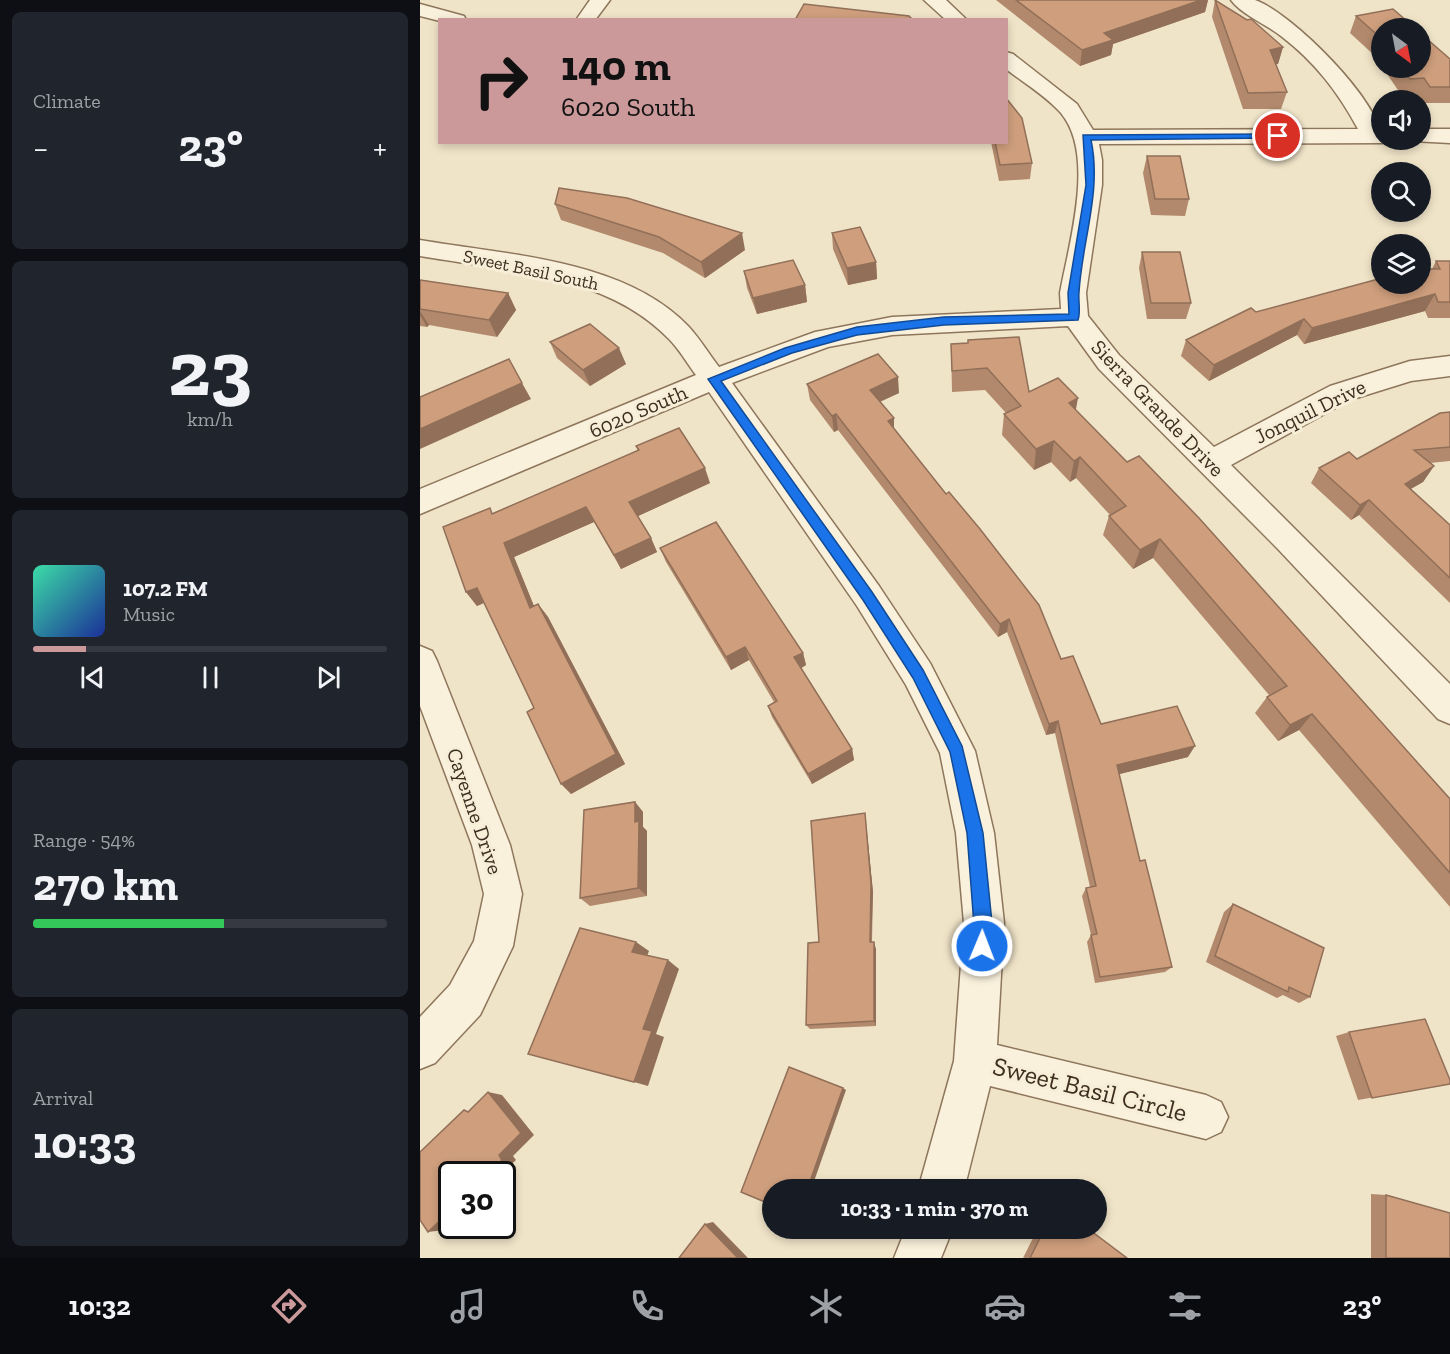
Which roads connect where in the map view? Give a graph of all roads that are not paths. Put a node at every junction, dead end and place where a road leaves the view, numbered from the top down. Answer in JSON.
{"nodes":[{"id":1,"x":600,"y":0,"type":"edge"},
{"id":2,"x":934,"y":0,"type":"edge"},
{"id":3,"x":1241,"y":0,"type":"edge"},
{"id":4,"x":420,"y":10,"type":"edge"},
{"id":5,"x":450,"y":18,"type":"edge"},
{"id":6,"x":586,"y":18,"type":"edge"},
{"id":7,"x":956,"y":18,"type":"edge"},
{"id":8,"x":1012,"y":68,"type":"edge"},
{"id":9,"x":1371,"y":127,"type":"edge"},
{"id":10,"x":1371,"y":136,"type":"edge"},
{"id":11,"x":1431,"y":136,"type":"edge"},
{"id":12,"x":1450,"y":136,"type":"edge"},
{"id":13,"x":1086,"y":137,"type":"junction"},
{"id":14,"x":420,"y":248,"type":"edge"},
{"id":15,"x":1075,"y":317,"type":"junction"},
{"id":16,"x":1450,"y":366,"type":"edge"},
{"id":17,"x":714,"y":379,"type":"junction"},
{"id":18,"x":1210,"y":462,"type":"junction"},
{"id":19,"x":420,"y":502,"type":"edge"},
{"id":20,"x":420,"y":661,"type":"edge"},
{"id":21,"x":1450,"y":708,"type":"edge"},
{"id":22,"x":420,"y":1048,"type":"edge"},
{"id":23,"x":975,"y":1061,"type":"junction"},
{"id":24,"x":1206,"y":1117,"type":"dead end"},
{"id":25,"x":944,"y":1179,"type":"edge"},
{"id":26,"x":925,"y":1239,"type":"edge"},
{"id":27,"x":917,"y":1258,"type":"edge"}],
"edges":[{"from":1,"to":6,"type":"street"},
{"from":2,"to":7,"type":"street"},
{"from":3,"to":9,"type":"street"},
{"from":4,"to":5,"type":"street"},
{"from":8,"to":13,"type":"street"},
{"from":10,"to":13,"type":"street"},
{"from":11,"to":12,"type":"street"},
{"from":13,"to":15,"type":"street"},
{"from":14,"to":17,"type":"street","name":"Sweet Basil South"},
{"from":15,"to":17,"type":"street","name":"6020 South"},
{"from":15,"to":18,"type":"street","name":"Sierra Grande Drive"},
{"from":16,"to":18,"type":"street","name":"Jonquil Drive"},
{"from":17,"to":19,"type":"street","name":"6020 South"},
{"from":17,"to":23,"type":"street","name":"Sweet Basil South"},
{"from":18,"to":21,"type":"street","name":"Sierra Grande Drive"},
{"from":20,"to":22,"type":"street","name":"Cayenne Drive"},
{"from":23,"to":24,"type":"street","name":"Sweet Basil Circle"},
{"from":23,"to":25,"type":"street","name":"Sweet Basil South"},
{"from":26,"to":27,"type":"street"}]}
